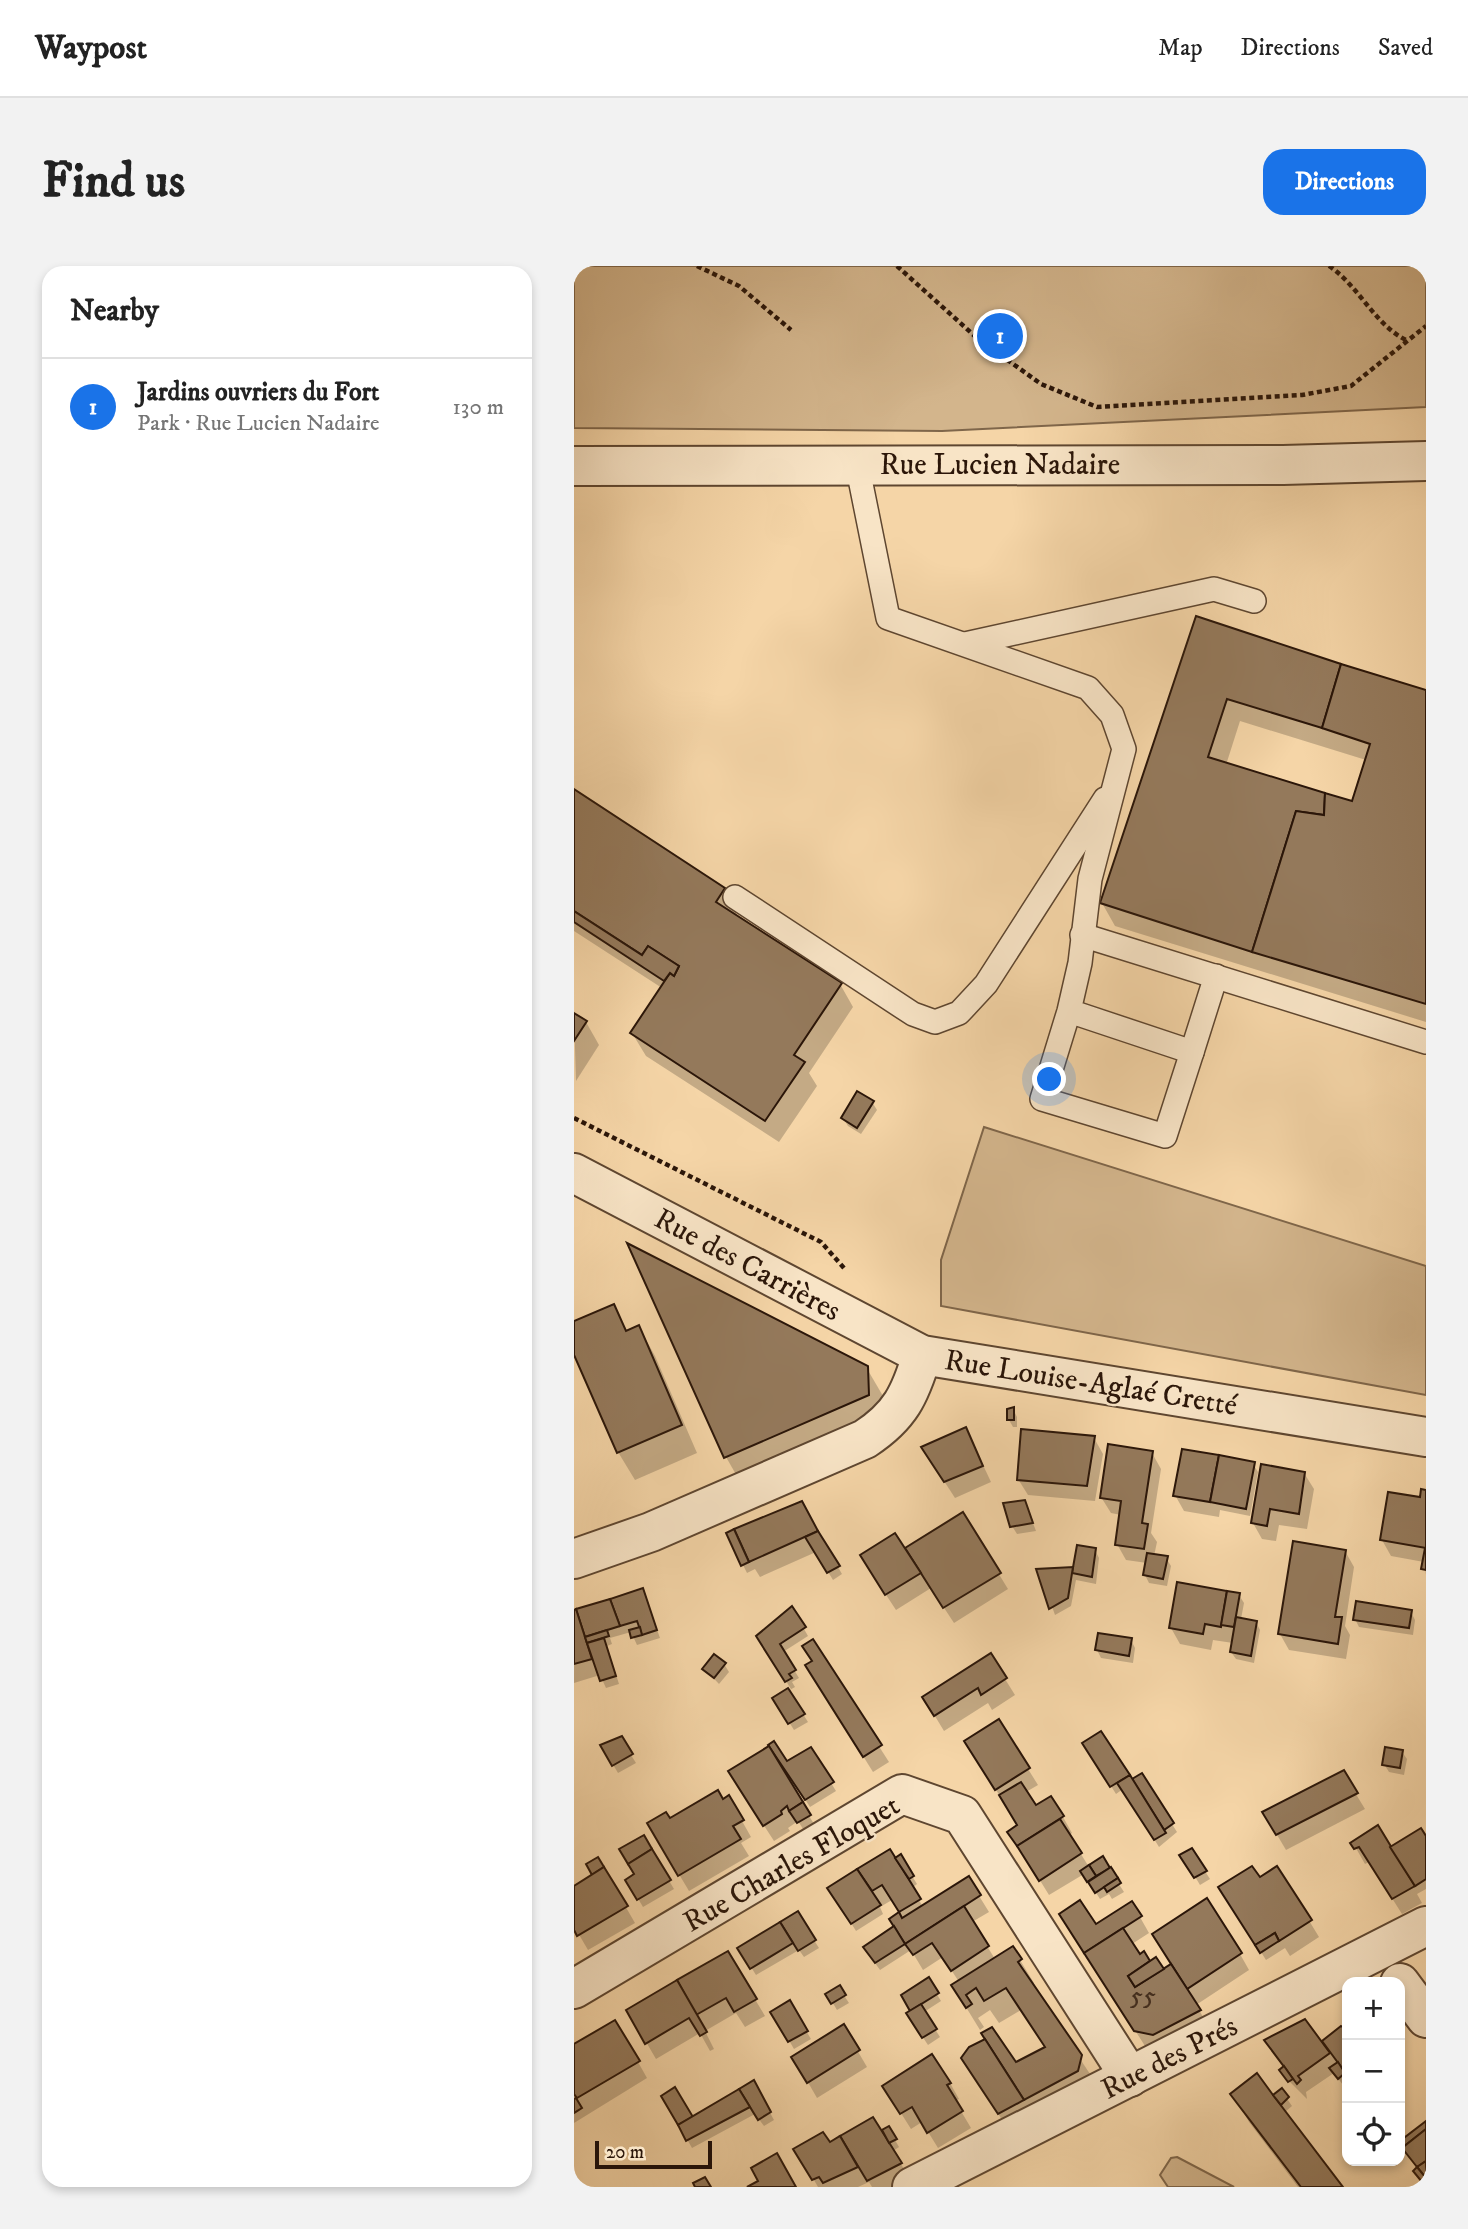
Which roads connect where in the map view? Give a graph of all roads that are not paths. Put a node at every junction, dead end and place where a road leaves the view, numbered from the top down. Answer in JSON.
{"nodes":[{"id":1,"x":1426,"y":461,"type":"edge"},
{"id":2,"x":857,"y":464,"type":"junction"},
{"id":3,"x":574,"y":466,"type":"edge"},
{"id":4,"x":1254,"y":601,"type":"dead end"},
{"id":5,"x":965,"y":644,"type":"junction"},
{"id":6,"x":1116,"y":782,"type":"junction"},
{"id":7,"x":736,"y":897,"type":"dead end"},
{"id":8,"x":1082,"y":934,"type":"junction"},
{"id":9,"x":1216,"y":976,"type":"junction"},
{"id":10,"x":1069,"y":1011,"type":"junction"},
{"id":11,"x":1426,"y":1042,"type":"edge"},
{"id":12,"x":1192,"y":1052,"type":"junction"},
{"id":13,"x":574,"y":1173,"type":"edge"},
{"id":14,"x":922,"y":1354,"type":"junction"},
{"id":15,"x":1426,"y":1437,"type":"edge"},
{"id":16,"x":574,"y":1559,"type":"edge"},
{"id":17,"x":1426,"y":1926,"type":"edge"},
{"id":18,"x":1392,"y":1973,"type":"edge"},
{"id":19,"x":574,"y":1989,"type":"edge"},
{"id":20,"x":1426,"y":2018,"type":"edge"},
{"id":21,"x":1130,"y":2077,"type":"junction"},
{"id":22,"x":912,"y":2187,"type":"edge"}],
"edges":[{"from":1,"to":2,"type":"street","name":"Rue Lucien Nadaire"},
{"from":2,"to":3,"type":"street","name":"Rue Lucien Nadaire"},
{"from":2,"to":5,"type":"lane"},
{"from":4,"to":5,"type":"lane"},
{"from":5,"to":6,"type":"lane"},
{"from":6,"to":7,"type":"lane"},
{"from":6,"to":8,"type":"lane"},
{"from":8,"to":9,"type":"lane"},
{"from":8,"to":10,"type":"lane"},
{"from":9,"to":11,"type":"lane"},
{"from":9,"to":12,"type":"lane"},
{"from":10,"to":12,"type":"lane"},
{"from":10,"to":12,"type":"lane"},
{"from":13,"to":14,"type":"street","name":"Rue des Carrières"},
{"from":14,"to":15,"type":"street","name":"Rue Louise-Aglaé Cretté"},
{"from":14,"to":16,"type":"street","name":"Rue Louise-Aglaé Cretté"},
{"from":17,"to":18,"type":"street","name":"Rue des Prés"},
{"from":18,"to":20,"type":"street"},
{"from":18,"to":21,"type":"street","name":"Rue des Prés"},
{"from":19,"to":21,"type":"street","name":"Rue Charles Floquet"},
{"from":21,"to":22,"type":"street","name":"Rue des Prés"}]}
